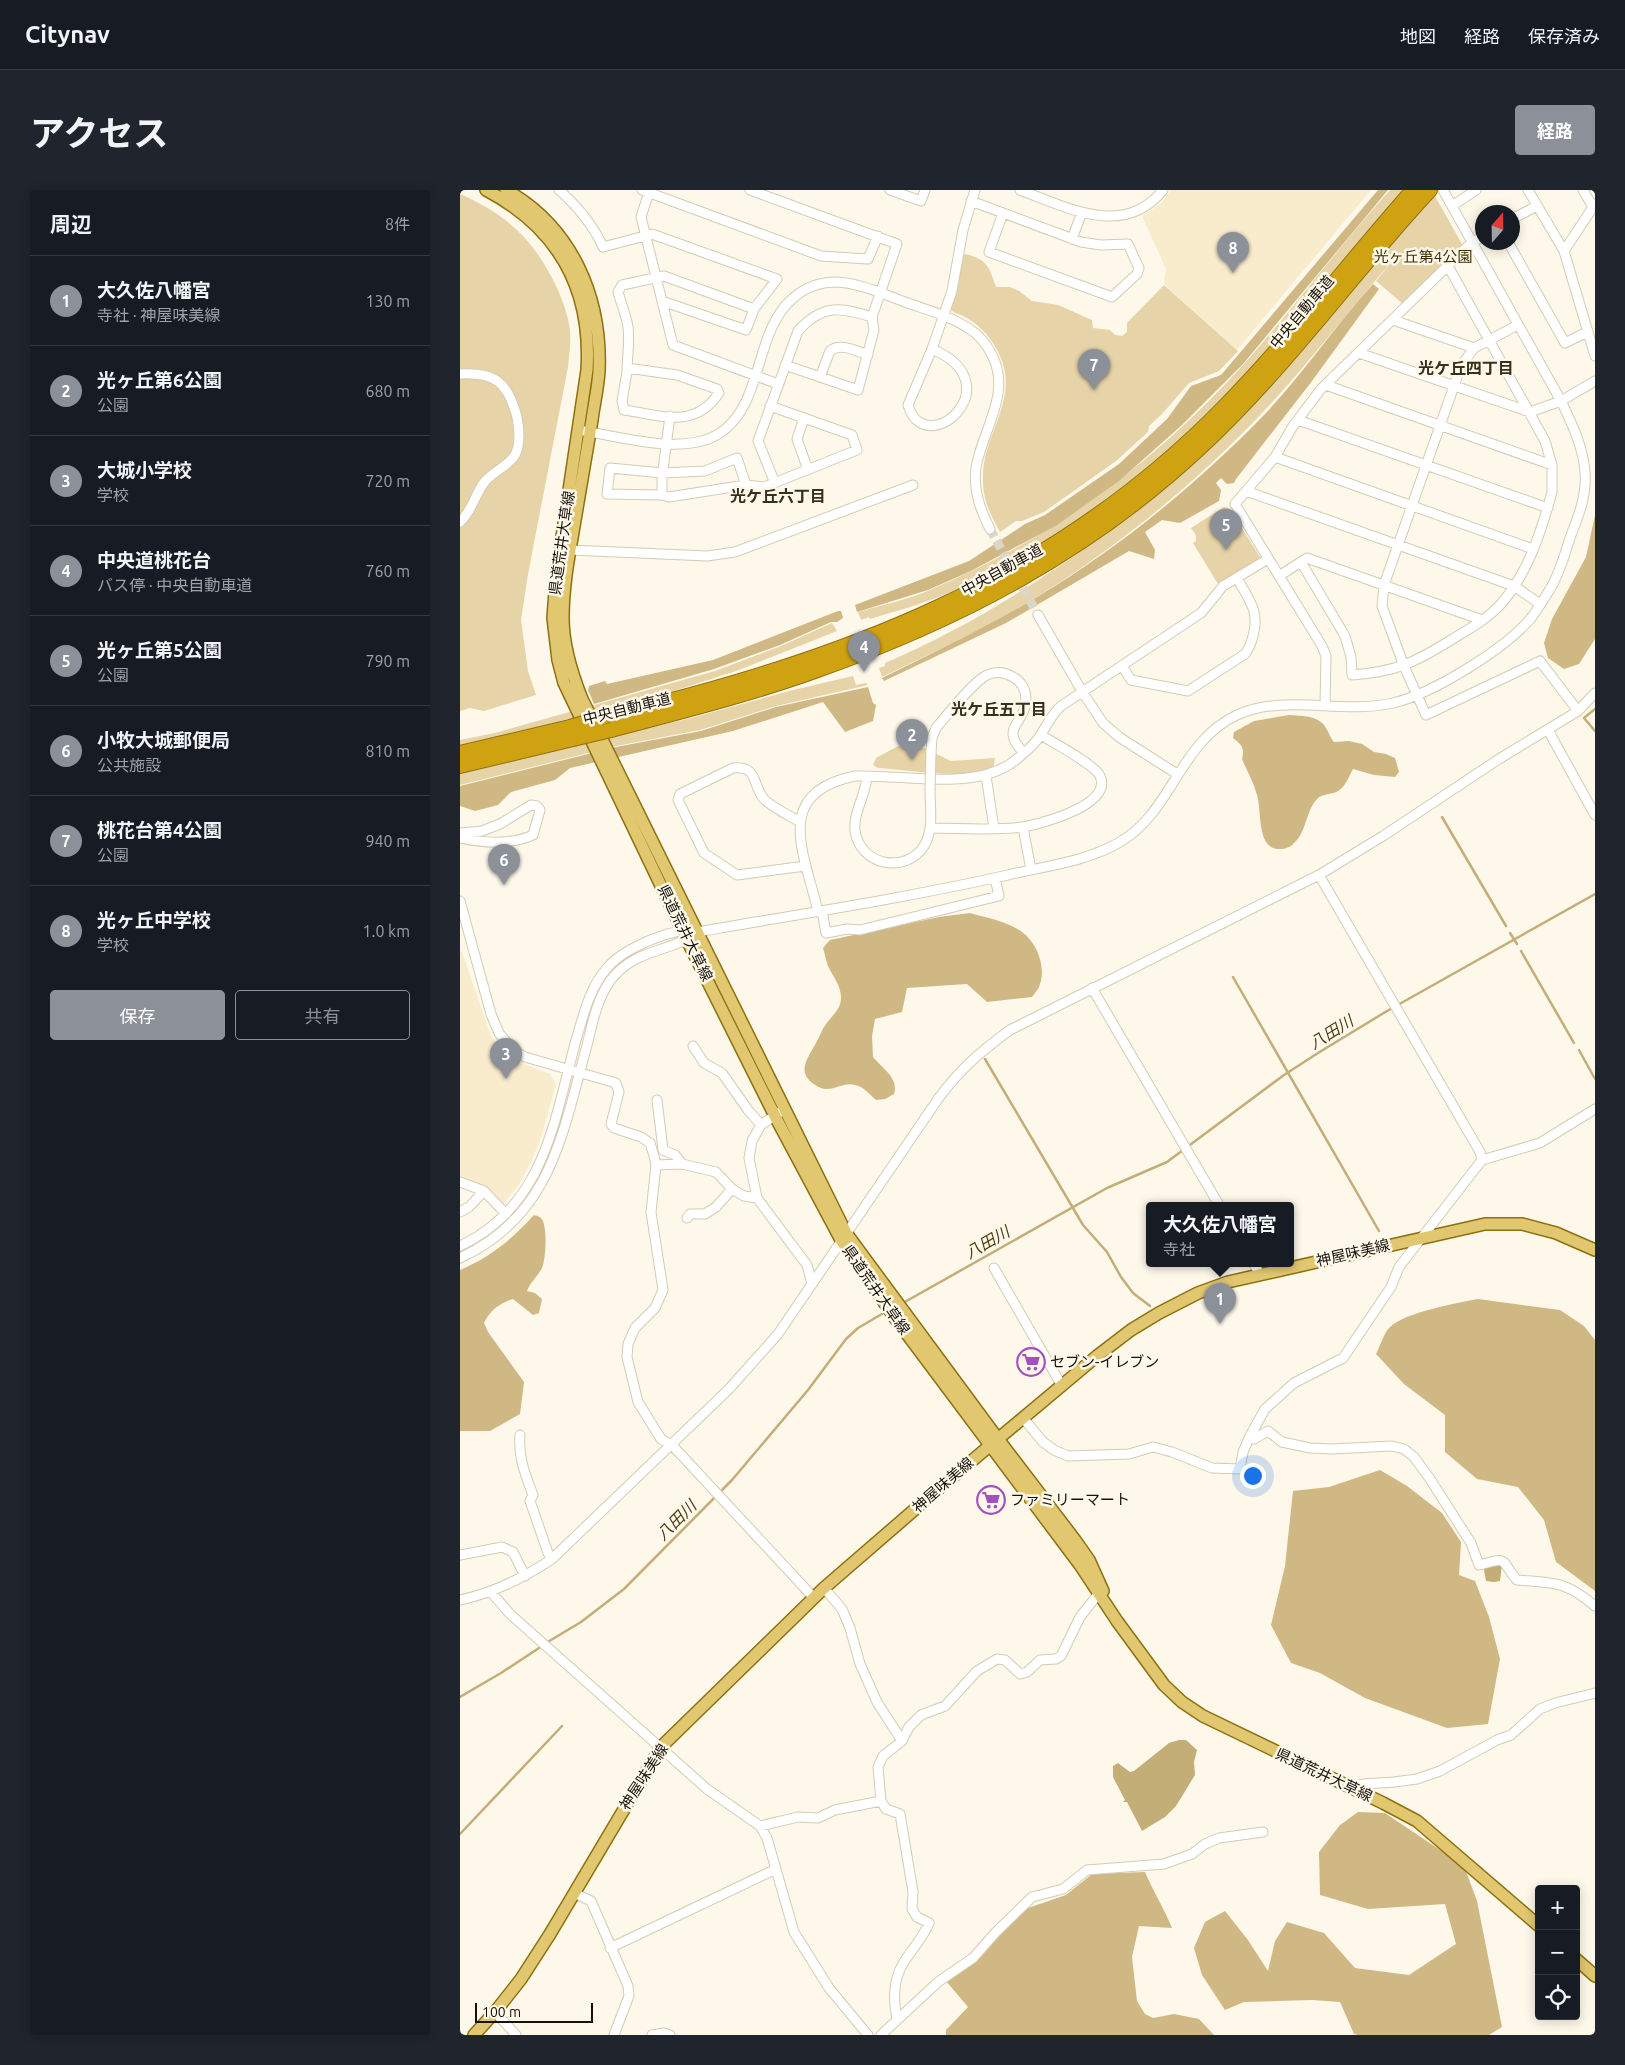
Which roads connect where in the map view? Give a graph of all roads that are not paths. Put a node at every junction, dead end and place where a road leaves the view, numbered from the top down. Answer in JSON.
{"nodes":[{"id":1,"x":486,"y":190,"type":"edge"},
{"id":2,"x":750,"y":190,"type":"edge"},
{"id":3,"x":890,"y":190,"type":"edge"},
{"id":4,"x":925,"y":190,"type":"edge"},
{"id":5,"x":976,"y":190,"type":"edge"},
{"id":6,"x":1020,"y":190,"type":"edge"},
{"id":7,"x":1162,"y":190,"type":"edge"},
{"id":8,"x":1413,"y":190,"type":"edge"},
{"id":9,"x":1430,"y":190,"type":"edge"},
{"id":10,"x":1476,"y":190,"type":"edge"},
{"id":11,"x":1528,"y":190,"type":"edge"},
{"id":12,"x":1583,"y":190,"type":"edge"},
{"id":13,"x":510,"y":191,"type":"edge"},
{"id":14,"x":645,"y":191,"type":"edge"},
{"id":15,"x":564,"y":192,"type":"edge"},
{"id":16,"x":1444,"y":192,"type":"edge"},
{"id":17,"x":971,"y":201,"type":"junction"},
{"id":18,"x":1594,"y":205,"type":"edge"},
{"id":19,"x":1452,"y":206,"type":"junction"},
{"id":20,"x":1536,"y":206,"type":"junction"},
{"id":21,"x":1082,"y":212,"type":"junction"},
{"id":22,"x":1003,"y":213,"type":"junction"},
{"id":23,"x":1520,"y":214,"type":"edge"},
{"id":24,"x":645,"y":236,"type":"junction"},
{"id":25,"x":878,"y":236,"type":"junction"},
{"id":26,"x":1072,"y":238,"type":"junction"},
{"id":27,"x":1475,"y":240,"type":"edge"},
{"id":28,"x":1472,"y":242,"type":"junction"},
{"id":29,"x":1513,"y":250,"type":"edge"},
{"id":30,"x":1564,"y":251,"type":"junction"},
{"id":31,"x":1448,"y":266,"type":"junction"},
{"id":32,"x":656,"y":277,"type":"junction"},
{"id":33,"x":880,"y":293,"type":"junction"},
{"id":34,"x":662,"y":301,"type":"junction"},
{"id":35,"x":754,"y":309,"type":"junction"},
{"id":36,"x":943,"y":316,"type":"junction"},
{"id":37,"x":872,"y":317,"type":"junction"},
{"id":38,"x":1393,"y":320,"type":"junction"},
{"id":39,"x":1518,"y":326,"type":"junction"},
{"id":40,"x":1587,"y":332,"type":"junction"},
{"id":41,"x":1490,"y":341,"type":"junction"},
{"id":42,"x":932,"y":348,"type":"junction"},
{"id":43,"x":1474,"y":348,"type":"junction"},
{"id":44,"x":1359,"y":353,"type":"junction"},
{"id":45,"x":868,"y":354,"type":"junction"},
{"id":46,"x":1595,"y":356,"type":"edge"},
{"id":47,"x":785,"y":365,"type":"junction"},
{"id":48,"x":627,"y":368,"type":"junction"},
{"id":49,"x":460,"y":374,"type":"edge"},
{"id":50,"x":755,"y":375,"type":"junction"},
{"id":51,"x":820,"y":377,"type":"junction"},
{"id":52,"x":1595,"y":381,"type":"edge"},
{"id":53,"x":778,"y":384,"type":"junction"},
{"id":54,"x":1326,"y":385,"type":"junction"},
{"id":55,"x":1454,"y":386,"type":"junction"},
{"id":56,"x":1561,"y":401,"type":"junction"},
{"id":57,"x":770,"y":406,"type":"junction"},
{"id":58,"x":1530,"y":412,"type":"junction"},
{"id":59,"x":670,"y":416,"type":"junction"},
{"id":60,"x":804,"y":418,"type":"junction"},
{"id":61,"x":1298,"y":420,"type":"junction"},
{"id":62,"x":1440,"y":426,"type":"junction"},
{"id":63,"x":584,"y":432,"type":"junction"},
{"id":64,"x":666,"y":444,"type":"junction"},
{"id":65,"x":1275,"y":457,"type":"junction"},
{"id":66,"x":1552,"y":465,"type":"junction"},
{"id":67,"x":1426,"y":466,"type":"junction"},
{"id":68,"x":808,"y":470,"type":"junction"},
{"id":69,"x":663,"y":473,"type":"junction"},
{"id":70,"x":775,"y":483,"type":"junction"},
{"id":71,"x":746,"y":485,"type":"junction"},
{"id":72,"x":914,"y":485,"type":"dead end"},
{"id":73,"x":1246,"y":491,"type":"junction"},
{"id":74,"x":662,"y":495,"type":"junction"},
{"id":75,"x":1412,"y":506,"type":"junction"},
{"id":76,"x":1548,"y":508,"type":"junction"},
{"id":77,"x":460,"y":522,"type":"edge"},
{"id":78,"x":990,"y":529,"type":"tunnel mouth"},
{"id":79,"x":1398,"y":546,"type":"junction"},
{"id":80,"x":1533,"y":549,"type":"junction"},
{"id":81,"x":570,"y":550,"type":"junction"},
{"id":82,"x":1268,"y":559,"type":"junction"},
{"id":83,"x":1301,"y":562,"type":"junction"},
{"id":84,"x":1279,"y":576,"type":"junction"},
{"id":85,"x":1237,"y":578,"type":"junction"},
{"id":86,"x":1384,"y":585,"type":"junction"},
{"id":87,"x":1514,"y":586,"type":"junction"},
{"id":88,"x":1540,"y":604,"type":"junction"},
{"id":89,"x":1038,"y":616,"type":"tunnel mouth"},
{"id":90,"x":1482,"y":620,"type":"junction"},
{"id":91,"x":1122,"y":666,"type":"junction"},
{"id":92,"x":1404,"y":666,"type":"junction"},
{"id":93,"x":1082,"y":693,"type":"junction"},
{"id":94,"x":1595,"y":693,"type":"edge"},
{"id":95,"x":1417,"y":695,"type":"junction"},
{"id":96,"x":1325,"y":706,"type":"junction"},
{"id":97,"x":1578,"y":710,"type":"junction"},
{"id":98,"x":1548,"y":730,"type":"junction"},
{"id":99,"x":572,"y":733,"type":"junction"},
{"id":100,"x":1041,"y":735,"type":"junction"},
{"id":101,"x":460,"y":753,"type":"edge"},
{"id":102,"x":1024,"y":754,"type":"junction"},
{"id":103,"x":460,"y":766,"type":"edge"},
{"id":104,"x":1177,"y":774,"type":"junction"},
{"id":105,"x":867,"y":776,"type":"junction"},
{"id":106,"x":986,"y":776,"type":"junction"},
{"id":107,"x":1595,"y":815,"type":"edge"},
{"id":108,"x":800,"y":822,"type":"junction"},
{"id":109,"x":1023,"y":827,"type":"junction"},
{"id":110,"x":930,"y":828,"type":"junction"},
{"id":111,"x":994,"y":828,"type":"junction"},
{"id":112,"x":460,"y":833,"type":"edge"},
{"id":113,"x":460,"y":838,"type":"edge"},
{"id":114,"x":805,"y":866,"type":"junction"},
{"id":115,"x":1031,"y":870,"type":"junction"},
{"id":116,"x":1319,"y":875,"type":"junction"},
{"id":117,"x":995,"y":878,"type":"junction"},
{"id":118,"x":460,"y":901,"type":"edge"},
{"id":119,"x":820,"y":911,"type":"junction"},
{"id":120,"x":697,"y":932,"type":"junction"},
{"id":121,"x":685,"y":935,"type":"junction"},
{"id":122,"x":1092,"y":988,"type":"junction"},
{"id":123,"x":693,"y":1046,"type":"dead end"},
{"id":124,"x":568,"y":1070,"type":"junction"},
{"id":125,"x":579,"y":1073,"type":"junction"},
{"id":126,"x":657,"y":1100,"type":"dead end"},
{"id":127,"x":1595,"y":1109,"type":"edge"},
{"id":128,"x":780,"y":1112,"type":"junction"},
{"id":129,"x":761,"y":1125,"type":"junction"},
{"id":130,"x":1482,"y":1160,"type":"junction"},
{"id":131,"x":656,"y":1164,"type":"junction"},
{"id":132,"x":682,"y":1164,"type":"junction"},
{"id":133,"x":460,"y":1182,"type":"edge"},
{"id":134,"x":732,"y":1189,"type":"junction"},
{"id":135,"x":484,"y":1191,"type":"junction"},
{"id":136,"x":757,"y":1198,"type":"junction"},
{"id":137,"x":1218,"y":1202,"type":"edge"},
{"id":138,"x":460,"y":1212,"type":"edge"},
{"id":139,"x":506,"y":1214,"type":"junction"},
{"id":140,"x":687,"y":1218,"type":"dead end"},
{"id":141,"x":844,"y":1237,"type":"junction"},
{"id":142,"x":1422,"y":1237,"type":"junction"},
{"id":143,"x":460,"y":1246,"type":"edge"},
{"id":144,"x":1595,"y":1250,"type":"edge"},
{"id":145,"x":460,"y":1258,"type":"edge"},
{"id":146,"x":1294,"y":1266,"type":"edge"},
{"id":147,"x":1256,"y":1267,"type":"edge"},
{"id":148,"x":1291,"y":1267,"type":"edge"},
{"id":149,"x":994,"y":1268,"type":"dead end"},
{"id":150,"x":1260,"y":1274,"type":"junction"},
{"id":151,"x":812,"y":1284,"type":"junction"},
{"id":152,"x":887,"y":1298,"type":"junction"},
{"id":153,"x":1062,"y":1386,"type":"junction"},
{"id":154,"x":1023,"y":1418,"type":"junction"},
{"id":155,"x":520,"y":1435,"type":"dead end"},
{"id":156,"x":1250,"y":1436,"type":"junction"},
{"id":157,"x":994,"y":1442,"type":"junction"},
{"id":158,"x":672,"y":1445,"type":"junction"},
{"id":159,"x":460,"y":1555,"type":"edge"},
{"id":160,"x":552,"y":1559,"type":"junction"},
{"id":161,"x":525,"y":1576,"type":"junction"},
{"id":162,"x":824,"y":1588,"type":"junction"},
{"id":163,"x":490,"y":1591,"type":"junction"},
{"id":164,"x":1099,"y":1593,"type":"junction"},
{"id":165,"x":814,"y":1598,"type":"junction"},
{"id":166,"x":460,"y":1600,"type":"edge"},
{"id":167,"x":1595,"y":1606,"type":"edge"},
{"id":168,"x":1117,"y":1621,"type":"junction"},
{"id":169,"x":1595,"y":1692,"type":"edge"},
{"id":170,"x":902,"y":1741,"type":"junction"},
{"id":171,"x":661,"y":1747,"type":"junction"},
{"id":172,"x":1351,"y":1787,"type":"junction"},
{"id":173,"x":881,"y":1801,"type":"junction"},
{"id":174,"x":760,"y":1826,"type":"junction"},
{"id":175,"x":1263,"y":1832,"type":"dead end"},
{"id":176,"x":776,"y":1869,"type":"junction"},
{"id":177,"x":574,"y":1892,"type":"junction"},
{"id":178,"x":1535,"y":1923,"type":"edge"},
{"id":179,"x":610,"y":1948,"type":"junction"},
{"id":180,"x":1580,"y":1963,"type":"edge"},
{"id":181,"x":1595,"y":1976,"type":"edge"},
{"id":182,"x":496,"y":2012,"type":"junction"},
{"id":183,"x":896,"y":2019,"type":"junction"},
{"id":184,"x":474,"y":2035,"type":"edge"},
{"id":185,"x":516,"y":2035,"type":"edge"},
{"id":186,"x":614,"y":2035,"type":"edge"},
{"id":187,"x":652,"y":2035,"type":"edge"},
{"id":188,"x":670,"y":2035,"type":"edge"},
{"id":189,"x":868,"y":2035,"type":"edge"},
{"id":190,"x":881,"y":2035,"type":"edge"}],
"edges":[{"from":1,"to":63,"type":"main road","name":"県道荒井大草線"},
{"from":2,"to":25,"type":"street"},
{"from":3,"to":4,"type":"street"},
{"from":5,"to":17,"type":"street"},
{"from":6,"to":21,"type":"street"},
{"from":7,"to":21,"type":"street"},
{"from":8,"to":99,"type":"highway","name":"中央自動車道","bridge":true},
{"from":9,"to":99,"type":"highway","name":"中央自動車道","bridge":true},
{"from":10,"to":19,"type":"street"},
{"from":11,"to":20,"type":"street"},
{"from":12,"to":18,"type":"street"},
{"from":13,"to":63,"type":"main road","name":"県道荒井大草線"},
{"from":14,"to":24,"type":"street"},
{"from":14,"to":25,"type":"street"},
{"from":15,"to":24,"type":"street"},
{"from":16,"to":19,"type":"street"},
{"from":17,"to":22,"type":"street"},
{"from":17,"to":36,"type":"street"},
{"from":18,"to":30,"type":"street"},
{"from":19,"to":28,"type":"street"},
{"from":20,"to":23,"type":"street"},
{"from":20,"to":30,"type":"street"},
{"from":21,"to":26,"type":"street"},
{"from":22,"to":26,"type":"street"},
{"from":22,"to":26,"type":"street"},
{"from":24,"to":32,"type":"street"},
{"from":24,"to":35,"type":"street"},
{"from":25,"to":33,"type":"street"},
{"from":27,"to":28,"type":"street"},
{"from":28,"to":31,"type":"street"},
{"from":28,"to":39,"type":"street"},
{"from":29,"to":40,"type":"street"},
{"from":30,"to":40,"type":"street"},
{"from":31,"to":38,"type":"street"},
{"from":31,"to":41,"type":"street"},
{"from":32,"to":34,"type":"street"},
{"from":32,"to":35,"type":"street"},
{"from":32,"to":48,"type":"street"},
{"from":33,"to":36,"type":"street"},
{"from":33,"to":37,"type":"street"},
{"from":33,"to":50,"type":"street"},
{"from":34,"to":35,"type":"street"},
{"from":34,"to":50,"type":"street"},
{"from":36,"to":42,"type":"street"},
{"from":36,"to":78,"type":"street"},
{"from":37,"to":45,"type":"street"},
{"from":37,"to":47,"type":"street"},
{"from":38,"to":43,"type":"street"},
{"from":38,"to":44,"type":"street"},
{"from":39,"to":41,"type":"street"},
{"from":39,"to":56,"type":"street"},
{"from":40,"to":46,"type":"street"},
{"from":41,"to":43,"type":"street"},
{"from":41,"to":58,"type":"street"},
{"from":42,"to":42,"type":"street"},
{"from":43,"to":55,"type":"street"},
{"from":44,"to":54,"type":"street"},
{"from":44,"to":55,"type":"street"},
{"from":45,"to":51,"type":"street"},
{"from":45,"to":51,"type":"street"},
{"from":47,"to":51,"type":"street"},
{"from":47,"to":53,"type":"street"},
{"from":48,"to":59,"type":"street"},
{"from":48,"to":59,"type":"street"},
{"from":49,"to":77,"type":"street"},
{"from":50,"to":53,"type":"street"},
{"from":50,"to":64,"type":"street"},
{"from":52,"to":56,"type":"street"},
{"from":53,"to":57,"type":"street"},
{"from":54,"to":61,"type":"street"},
{"from":54,"to":62,"type":"street"},
{"from":55,"to":58,"type":"street"},
{"from":55,"to":62,"type":"street"},
{"from":56,"to":58,"type":"street"},
{"from":56,"to":88,"type":"street"},
{"from":57,"to":60,"type":"street"},
{"from":57,"to":70,"type":"street"},
{"from":58,"to":66,"type":"street"},
{"from":59,"to":64,"type":"street"},
{"from":60,"to":68,"type":"street"},
{"from":60,"to":68,"type":"street"},
{"from":61,"to":65,"type":"street"},
{"from":61,"to":67,"type":"street"},
{"from":62,"to":66,"type":"street"},
{"from":62,"to":67,"type":"street"},
{"from":63,"to":64,"type":"street"},
{"from":63,"to":81,"type":"main road","name":"県道荒井大草線"},
{"from":63,"to":121,"type":"main road","name":"県道荒井大草線"},
{"from":64,"to":69,"type":"street"},
{"from":65,"to":73,"type":"street"},
{"from":65,"to":75,"type":"street"},
{"from":66,"to":76,"type":"street"},
{"from":67,"to":75,"type":"street"},
{"from":67,"to":76,"type":"street"},
{"from":68,"to":70,"type":"street"},
{"from":69,"to":71,"type":"street"},
{"from":69,"to":74,"type":"street"},
{"from":69,"to":74,"type":"street"},
{"from":70,"to":71,"type":"street"},
{"from":71,"to":74,"type":"street"},
{"from":72,"to":81,"type":"street"},
{"from":73,"to":79,"type":"street"},
{"from":73,"to":82,"type":"street"},
{"from":75,"to":79,"type":"street"},
{"from":75,"to":80,"type":"street"},
{"from":76,"to":80,"type":"street"},
{"from":79,"to":86,"type":"street"},
{"from":79,"to":87,"type":"street"},
{"from":80,"to":87,"type":"street"},
{"from":81,"to":120,"type":"main road","name":"県道荒井大草線"},
{"from":82,"to":84,"type":"street"},
{"from":82,"to":85,"type":"street"},
{"from":83,"to":84,"type":"street"},
{"from":83,"to":86,"type":"street"},
{"from":83,"to":92,"type":"street"},
{"from":84,"to":96,"type":"street"},
{"from":85,"to":91,"type":"street"},
{"from":85,"to":91,"type":"street"},
{"from":86,"to":90,"type":"street"},
{"from":86,"to":92,"type":"street"},
{"from":87,"to":88,"type":"street"},
{"from":87,"to":90,"type":"street"},
{"from":88,"to":95,"type":"street"},
{"from":89,"to":93,"type":"street"},
{"from":90,"to":92,"type":"street"},
{"from":91,"to":93,"type":"street"},
{"from":92,"to":95,"type":"street"},
{"from":93,"to":100,"type":"street"},
{"from":93,"to":104,"type":"street"},
{"from":94,"to":97,"type":"street"},
{"from":95,"to":96,"type":"street"},
{"from":95,"to":97,"type":"street"},
{"from":96,"to":104,"type":"street"},
{"from":97,"to":98,"type":"street"},
{"from":98,"to":107,"type":"street"},
{"from":98,"to":116,"type":"street"},
{"from":99,"to":101,"type":"highway","name":"中央自動車道"},
{"from":99,"to":103,"type":"highway","name":"中央自動車道"},
{"from":100,"to":102,"type":"street"},
{"from":100,"to":109,"type":"street"},
{"from":102,"to":106,"type":"street"},
{"from":102,"to":110,"type":"street","bridge":true},
{"from":104,"to":115,"type":"street"},
{"from":105,"to":106,"type":"street"},
{"from":105,"to":108,"type":"street"},
{"from":105,"to":110,"type":"street"},
{"from":106,"to":111,"type":"street"},
{"from":108,"to":114,"type":"street"},
{"from":108,"to":114,"type":"street"},
{"from":109,"to":111,"type":"street"},
{"from":109,"to":115,"type":"street"},
{"from":110,"to":111,"type":"street"},
{"from":112,"to":113,"type":"street"},
{"from":114,"to":119,"type":"street"},
{"from":115,"to":117,"type":"street"},
{"from":116,"to":122,"type":"street"},
{"from":116,"to":130,"type":"street"},
{"from":117,"to":119,"type":"street"},
{"from":117,"to":119,"type":"street"},
{"from":118,"to":124,"type":"street"},
{"from":119,"to":120,"type":"street"},
{"from":120,"to":121,"type":"street"},
{"from":120,"to":128,"type":"main road","name":"県道荒井大草線"},
{"from":121,"to":124,"type":"street"},
{"from":121,"to":125,"type":"street"},
{"from":121,"to":128,"type":"main road","name":"県道荒井大草線"},
{"from":122,"to":137,"type":"street"},
{"from":122,"to":141,"type":"street"},
{"from":123,"to":129,"type":"street"},
{"from":124,"to":125,"type":"street"},
{"from":124,"to":139,"type":"street"},
{"from":125,"to":131,"type":"street"},
{"from":125,"to":145,"type":"street"},
{"from":126,"to":132,"type":"street"},
{"from":127,"to":130,"type":"street"},
{"from":128,"to":129,"type":"street"},
{"from":128,"to":141,"type":"main road","name":"県道荒井大草線"},
{"from":129,"to":136,"type":"street"},
{"from":130,"to":142,"type":"street"},
{"from":131,"to":132,"type":"street"},
{"from":131,"to":158,"type":"street"},
{"from":132,"to":134,"type":"street"},
{"from":133,"to":135,"type":"street"},
{"from":134,"to":136,"type":"street"},
{"from":134,"to":140,"type":"street"},
{"from":135,"to":138,"type":"street"},
{"from":135,"to":139,"type":"street"},
{"from":136,"to":151,"type":"street"},
{"from":139,"to":143,"type":"street"},
{"from":141,"to":151,"type":"street"},
{"from":141,"to":152,"type":"main road","name":"県道荒井大草線"},
{"from":142,"to":144,"type":"main road","name":"神屋味美線"},
{"from":142,"to":146,"type":"main road","name":"神屋味美線"},
{"from":142,"to":156,"type":"street"},
{"from":147,"to":150,"type":"street"},
{"from":148,"to":150,"type":"main road","name":"神屋味美線"},
{"from":149,"to":153,"type":"street"},
{"from":150,"to":153,"type":"main road","name":"神屋味美線"},
{"from":151,"to":158,"type":"street"},
{"from":152,"to":157,"type":"main road","name":"県道荒井大草線"},
{"from":152,"to":157,"type":"main road","name":"県道荒井大草線"},
{"from":153,"to":154,"type":"main road","name":"神屋味美線"},
{"from":154,"to":156,"type":"street"},
{"from":154,"to":157,"type":"main road","name":"神屋味美線"},
{"from":155,"to":160,"type":"street"},
{"from":156,"to":167,"type":"street"},
{"from":157,"to":162,"type":"main road","name":"神屋味美線"},
{"from":157,"to":164,"type":"main road","name":"県道荒井大草線"},
{"from":157,"to":168,"type":"main road","name":"県道荒井大草線"},
{"from":158,"to":160,"type":"street"},
{"from":158,"to":165,"type":"street"},
{"from":159,"to":161,"type":"street"},
{"from":160,"to":161,"type":"street"},
{"from":161,"to":163,"type":"street"},
{"from":162,"to":165,"type":"main road","name":"神屋味美線"},
{"from":162,"to":170,"type":"street"},
{"from":163,"to":166,"type":"street"},
{"from":163,"to":171,"type":"street"},
{"from":164,"to":168,"type":"main road","name":"県道荒井大草線"},
{"from":164,"to":170,"type":"street"},
{"from":165,"to":171,"type":"main road","name":"神屋味美線"},
{"from":168,"to":172,"type":"main road","name":"県道荒井大草線"},
{"from":169,"to":172,"type":"street"},
{"from":170,"to":173,"type":"street"},
{"from":171,"to":174,"type":"street"},
{"from":171,"to":177,"type":"main road","name":"神屋味美線"},
{"from":172,"to":178,"type":"main road","name":"県道荒井大草線"},
{"from":173,"to":174,"type":"street"},
{"from":173,"to":183,"type":"street"},
{"from":174,"to":176,"type":"street"},
{"from":175,"to":183,"type":"street"},
{"from":176,"to":179,"type":"street"},
{"from":176,"to":189,"type":"street"},
{"from":177,"to":179,"type":"street"},
{"from":177,"to":182,"type":"main road","name":"神屋味美線"},
{"from":179,"to":186,"type":"street"},
{"from":180,"to":181,"type":"main road"},
{"from":182,"to":184,"type":"main road","name":"神屋味美線"},
{"from":182,"to":185,"type":"street"},
{"from":183,"to":190,"type":"street"},
{"from":187,"to":188,"type":"street"}]}
